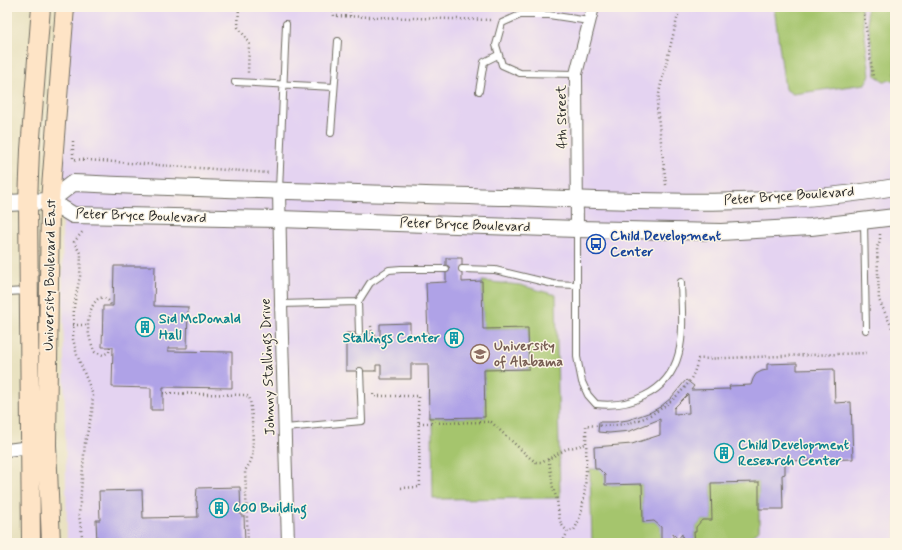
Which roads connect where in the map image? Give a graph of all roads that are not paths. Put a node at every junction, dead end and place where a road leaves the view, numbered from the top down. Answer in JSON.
{"nodes":[{"id":1,"x":42,"y":7,"type":"edge"},
{"id":2,"x":65,"y":7,"type":"edge"},
{"id":3,"x":593,"y":7,"type":"edge"},
{"id":4,"x":589,"y":21,"type":"junction"},
{"id":5,"x":286,"y":24,"type":"dead end"},
{"id":6,"x":338,"y":41,"type":"dead end"},
{"id":7,"x":498,"y":55,"type":"junction"},
{"id":8,"x":576,"y":74,"type":"junction"},
{"id":9,"x":235,"y":82,"type":"dead end"},
{"id":10,"x":283,"y":85,"type":"junction"},
{"id":11,"x":334,"y":87,"type":"junction"},
{"id":12,"x":480,"y":91,"type":"dead end"},
{"id":13,"x":331,"y":133,"type":"dead end"},
{"id":14,"x":895,"y":187,"type":"edge"},
{"id":15,"x":279,"y":190,"type":"junction"},
{"id":16,"x":577,"y":199,"type":"junction"},
{"id":17,"x":50,"y":201,"type":"junction"},
{"id":18,"x":28,"y":202,"type":"junction"},
{"id":19,"x":7,"y":203,"type":"edge"},
{"id":20,"x":895,"y":217,"type":"edge"},
{"id":21,"x":279,"y":219,"type":"junction"},
{"id":22,"x":864,"y":221,"type":"junction"},
{"id":23,"x":577,"y":229,"type":"junction"},
{"id":24,"x":446,"y":269,"type":"dead end"},
{"id":25,"x":462,"y":269,"type":"dead end"},
{"id":26,"x":681,"y":282,"type":"dead end"},
{"id":27,"x":576,"y":285,"type":"junction"},
{"id":28,"x":7,"y":292,"type":"edge"},
{"id":29,"x":28,"y":292,"type":"junction"},
{"id":30,"x":358,"y":302,"type":"junction"},
{"id":31,"x":281,"y":304,"type":"junction"},
{"id":32,"x":866,"y":330,"type":"dead end"},
{"id":33,"x":359,"y":333,"type":"dead end"},
{"id":34,"x":360,"y":371,"type":"dead end"},
{"id":35,"x":285,"y":428,"type":"junction"},
{"id":36,"x":30,"y":447,"type":"junction"},
{"id":37,"x":7,"y":450,"type":"edge"},
{"id":38,"x":31,"y":543,"type":"edge"},
{"id":39,"x":51,"y":543,"type":"edge"},
{"id":40,"x":288,"y":543,"type":"edge"}],
"edges":[{"from":1,"to":18,"type":"main road","name":"University Boulevard East"},
{"from":2,"to":17,"type":"main road","name":"University Boulevard East"},
{"from":3,"to":4,"type":"street","name":"4th Street"},
{"from":4,"to":7,"type":"lane"},
{"from":4,"to":8,"type":"street","name":"4th Street"},
{"from":5,"to":10,"type":"lane"},
{"from":6,"to":11,"type":"lane"},
{"from":7,"to":8,"type":"lane"},
{"from":7,"to":12,"type":"lane"},
{"from":8,"to":16,"type":"street","name":"4th Street"},
{"from":9,"to":10,"type":"lane"},
{"from":10,"to":11,"type":"lane"},
{"from":10,"to":15,"type":"lane"},
{"from":11,"to":13,"type":"lane"},
{"from":14,"to":16,"type":"street","name":"Peter Bryce Boulevard"},
{"from":15,"to":16,"type":"street","name":"Peter Bryce Boulevard"},
{"from":15,"to":17,"type":"street","name":"Peter Bryce Boulevard"},
{"from":15,"to":21,"type":"street","name":"Johnny Stallings Drive"},
{"from":16,"to":23,"type":"street","name":"4th Street"},
{"from":17,"to":18,"type":"street"},
{"from":17,"to":21,"type":"street","name":"Peter Bryce Boulevard"},
{"from":17,"to":39,"type":"main road","name":"University Boulevard East"},
{"from":18,"to":19,"type":"street"},
{"from":18,"to":29,"type":"main road","name":"University Boulevard East"},
{"from":20,"to":22,"type":"street","name":"Peter Bryce Boulevard"},
{"from":21,"to":23,"type":"street","name":"Peter Bryce Boulevard"},
{"from":21,"to":31,"type":"street","name":"Johnny Stallings Drive"},
{"from":22,"to":23,"type":"street","name":"Peter Bryce Boulevard"},
{"from":22,"to":32,"type":"lane"},
{"from":23,"to":27,"type":"lane"},
{"from":24,"to":30,"type":"lane"},
{"from":25,"to":27,"type":"lane"},
{"from":26,"to":27,"type":"lane"},
{"from":28,"to":29,"type":"lane"},
{"from":29,"to":36,"type":"main road","name":"University Boulevard East"},
{"from":30,"to":31,"type":"lane"},
{"from":30,"to":33,"type":"lane"},
{"from":31,"to":35,"type":"street","name":"Johnny Stallings Drive"},
{"from":34,"to":35,"type":"lane"},
{"from":35,"to":40,"type":"street","name":"Johnny Stallings Drive"},
{"from":36,"to":37,"type":"street"},
{"from":36,"to":38,"type":"main road","name":"University Boulevard East"}]}
